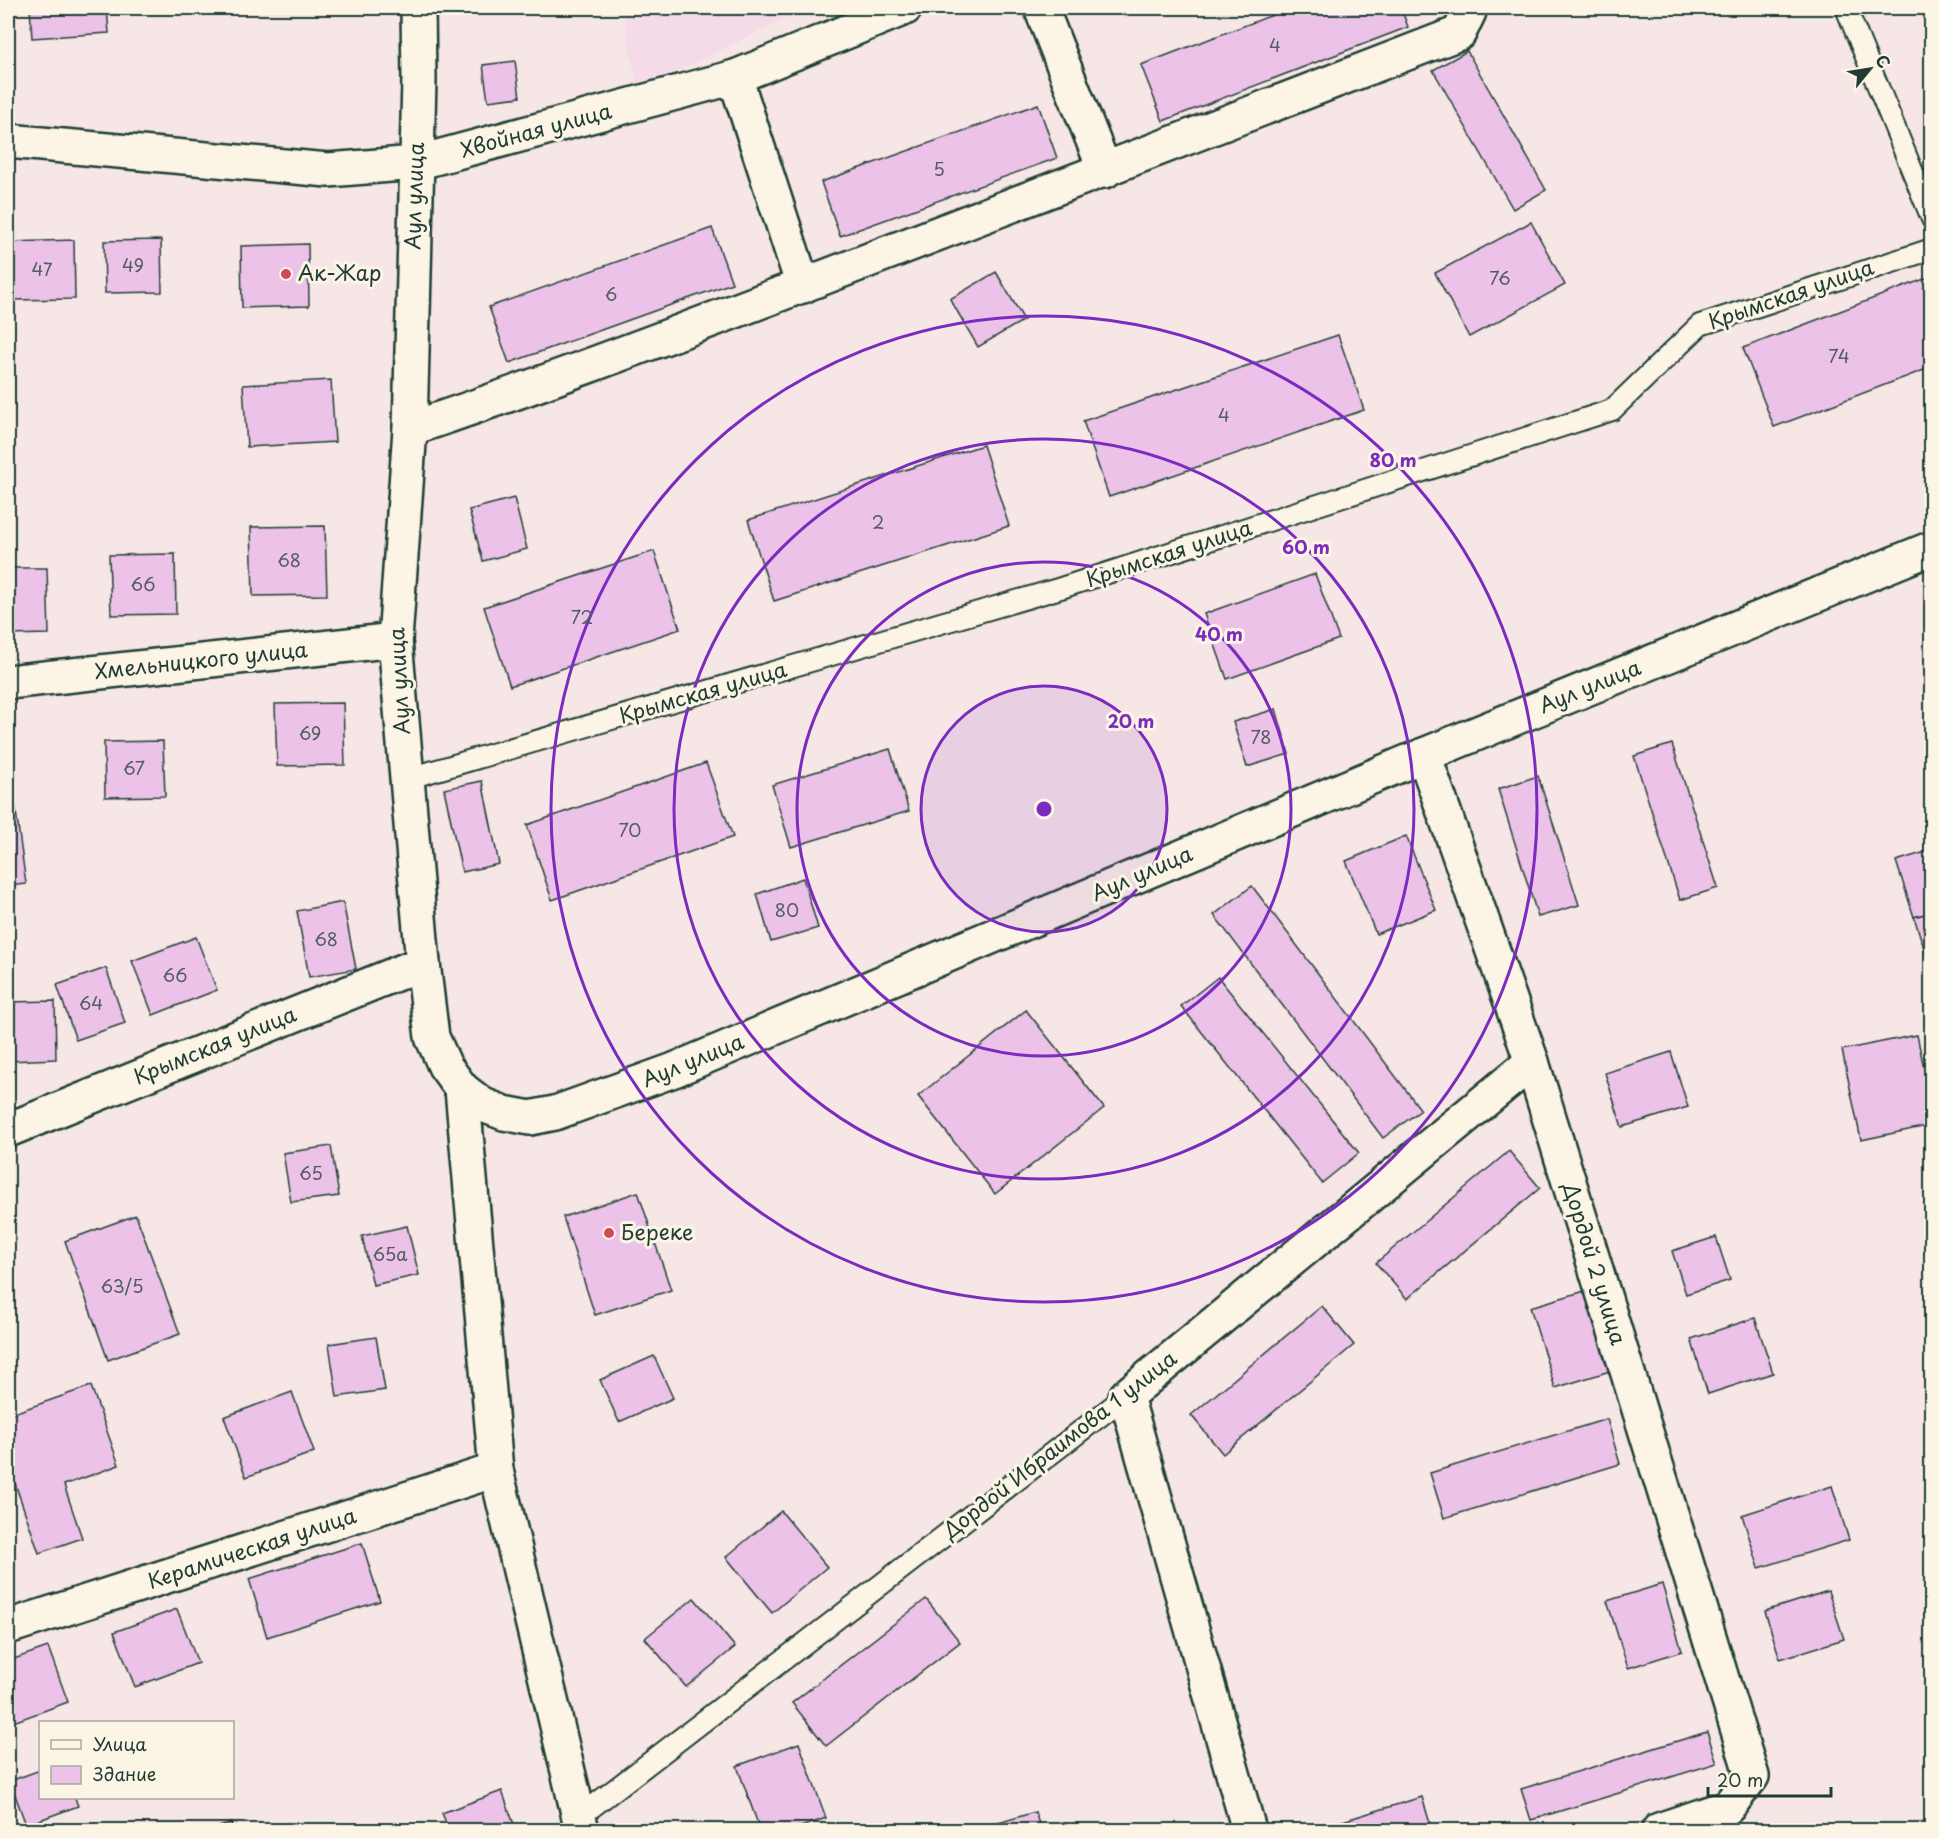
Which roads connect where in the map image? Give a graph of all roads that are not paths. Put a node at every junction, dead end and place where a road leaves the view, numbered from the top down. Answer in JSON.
{"nodes":[{"id":1,"x":418,"y":8,"type":"edge"},
{"id":2,"x":905,"y":8,"type":"edge"},
{"id":3,"x":1041,"y":8,"type":"edge"},
{"id":4,"x":1468,"y":8,"type":"edge"},
{"id":5,"x":1846,"y":8,"type":"edge"},
{"id":6,"x":735,"y":77,"type":"junction"},
{"id":7,"x":8,"y":141,"type":"edge"},
{"id":8,"x":416,"y":163,"type":"junction"},
{"id":9,"x":1105,"y":171,"type":"junction"},
{"id":10,"x":1932,"y":219,"type":"edge"},
{"id":11,"x":1932,"y":249,"type":"edge"},
{"id":12,"x":803,"y":286,"type":"junction"},
{"id":13,"x":410,"y":429,"type":"junction"},
{"id":14,"x":1932,"y":548,"type":"edge"},
{"id":15,"x":395,"y":640,"type":"junction"},
{"id":16,"x":8,"y":682,"type":"edge"},
{"id":17,"x":1424,"y":755,"type":"junction"},
{"id":18,"x":406,"y":779,"type":"junction"},
{"id":19,"x":423,"y":963,"type":"junction"},
{"id":20,"x":1532,"y":1062,"type":"junction"},
{"id":21,"x":462,"y":1089,"type":"junction"},
{"id":22,"x":8,"y":1130,"type":"edge"},
{"id":23,"x":1126,"y":1396,"type":"junction"},
{"id":24,"x":496,"y":1470,"type":"junction"},
{"id":25,"x":8,"y":1627,"type":"edge"},
{"id":26,"x":580,"y":1824,"type":"edge"},
{"id":27,"x":1249,"y":1830,"type":"edge"},
{"id":28,"x":1659,"y":1830,"type":"edge"}],
"edges":[{"from":1,"to":8,"type":"street","name":"Аул улица"},
{"from":2,"to":6,"type":"street","name":"Хвойная улица"},
{"from":3,"to":9,"type":"street"},
{"from":4,"to":9,"type":"street"},
{"from":5,"to":10,"type":"lane"},
{"from":6,"to":8,"type":"street","name":"Хвойная улица"},
{"from":6,"to":12,"type":"street"},
{"from":7,"to":8,"type":"street","name":"Хвойная улица"},
{"from":8,"to":13,"type":"street","name":"Аул улица"},
{"from":9,"to":12,"type":"street"},
{"from":11,"to":18,"type":"lane","name":"Крымская улица"},
{"from":12,"to":13,"type":"street"},
{"from":13,"to":15,"type":"street","name":"Аул улица"},
{"from":14,"to":17,"type":"street","name":"Аул улица"},
{"from":15,"to":16,"type":"street","name":"Хмельницкого улица"},
{"from":15,"to":18,"type":"street","name":"Аул улица"},
{"from":17,"to":20,"type":"street","name":"Дордой 2 улица"},
{"from":17,"to":21,"type":"street","name":"Аул улица"},
{"from":18,"to":19,"type":"street","name":"Аул улица"},
{"from":19,"to":21,"type":"street","name":"Аул улица"},
{"from":19,"to":22,"type":"street","name":"Крымская улица"},
{"from":20,"to":23,"type":"street","name":"Дордой Ибраимова 1 улица"},
{"from":20,"to":28,"type":"street","name":"Дордой 2 улица"},
{"from":21,"to":24,"type":"street"},
{"from":23,"to":26,"type":"lane","name":"Дордой Ибраимова 1 улица"},
{"from":23,"to":27,"type":"street"},
{"from":24,"to":25,"type":"street","name":"Керамическая улица"},
{"from":24,"to":26,"type":"street"}]}
